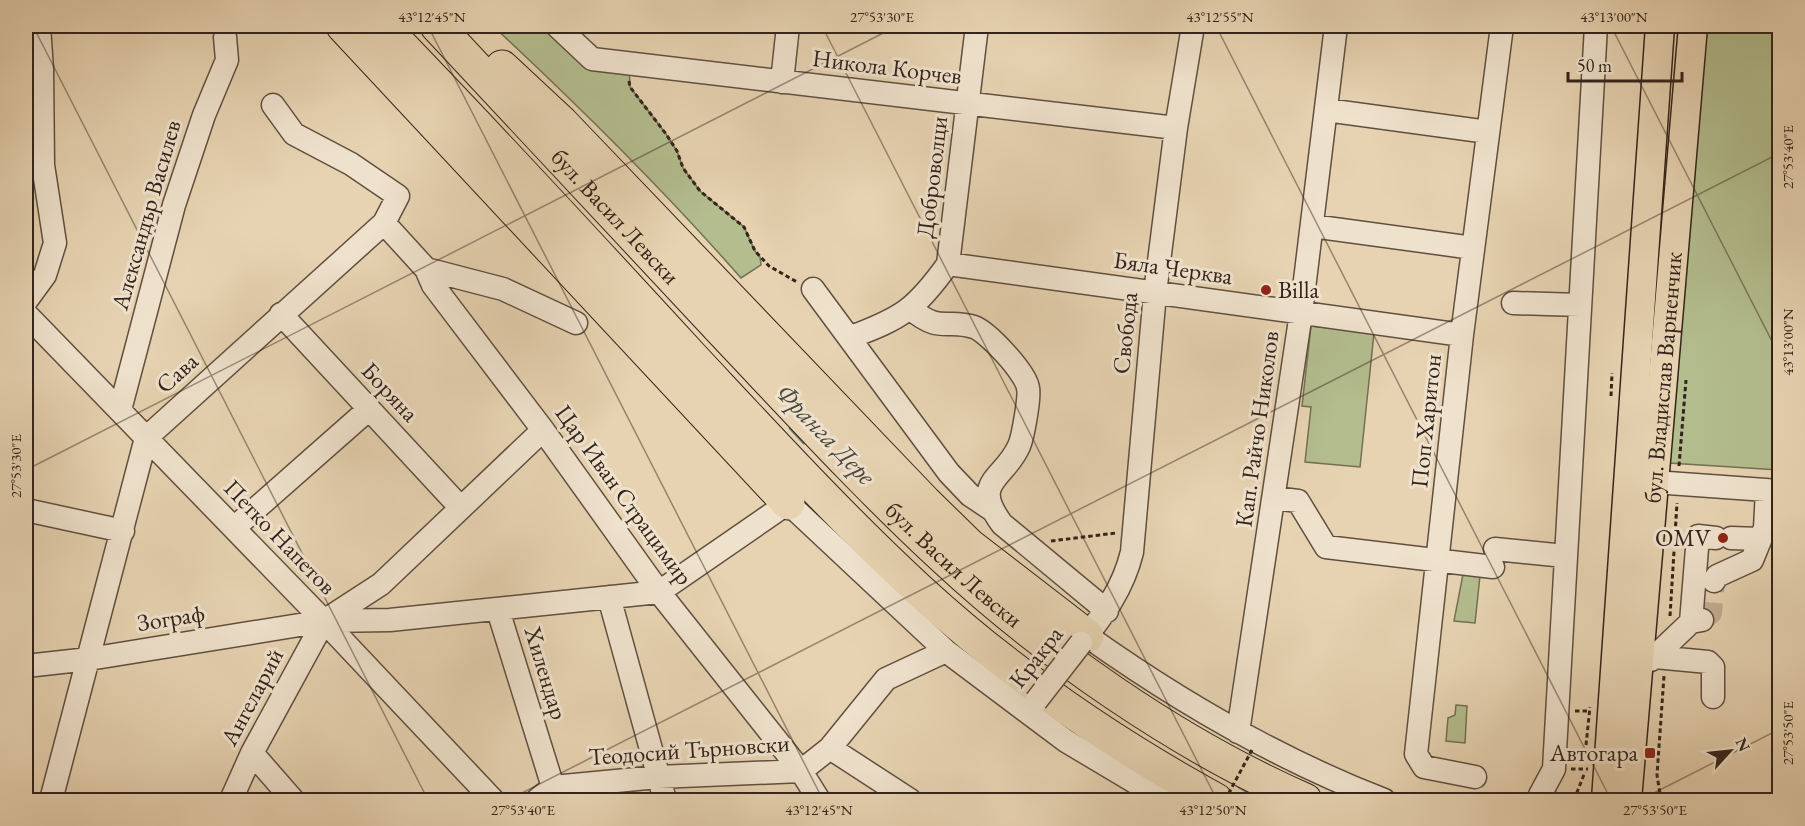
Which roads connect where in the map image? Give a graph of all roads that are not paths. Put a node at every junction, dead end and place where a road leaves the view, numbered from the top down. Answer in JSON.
{"nodes":[{"id":1,"x":39,"y":26,"type":"edge"},
{"id":2,"x":343,"y":26,"type":"edge"},
{"id":3,"x":382,"y":26,"type":"edge"},
{"id":4,"x":436,"y":26,"type":"edge"},
{"id":5,"x":454,"y":26,"type":"edge"},
{"id":6,"x":557,"y":26,"type":"edge"},
{"id":7,"x":788,"y":26,"type":"edge"},
{"id":8,"x":977,"y":26,"type":"edge"},
{"id":9,"x":1194,"y":26,"type":"edge"},
{"id":10,"x":1336,"y":26,"type":"edge"},
{"id":11,"x":1502,"y":26,"type":"edge"},
{"id":12,"x":1596,"y":26,"type":"edge"},
{"id":13,"x":1660,"y":26,"type":"edge"},
{"id":14,"x":1693,"y":26,"type":"edge"},
{"id":15,"x":225,"y":37,"type":"dead end"},
{"id":16,"x":782,"y":82,"type":"junction"},
{"id":17,"x":969,"y":104,"type":"junction"},
{"id":18,"x":273,"y":105,"type":"dead end"},
{"id":19,"x":1326,"y":110,"type":"junction"},
{"id":20,"x":1176,"y":128,"type":"junction"},
{"id":21,"x":1488,"y":132,"type":"junction"},
{"id":22,"x":384,"y":223,"type":"junction"},
{"id":23,"x":1312,"y":226,"type":"junction"},
{"id":24,"x":1473,"y":248,"type":"junction"},
{"id":25,"x":948,"y":264,"type":"junction"},
{"id":26,"x":426,"y":269,"type":"junction"},
{"id":27,"x":813,"y":289,"type":"road end"},
{"id":28,"x":1155,"y":293,"type":"junction"},
{"id":29,"x":26,"y":301,"type":"edge"},
{"id":30,"x":1513,"y":303,"type":"dead end"},
{"id":31,"x":1580,"y":305,"type":"junction"},
{"id":32,"x":911,"y":309,"type":"junction"},
{"id":33,"x":1301,"y":313,"type":"junction"},
{"id":34,"x":26,"y":314,"type":"edge"},
{"id":35,"x":281,"y":314,"type":"junction"},
{"id":36,"x":576,"y":323,"type":"dead end"},
{"id":37,"x":1462,"y":335,"type":"junction"},
{"id":38,"x":851,"y":338,"type":"junction"},
{"id":39,"x":369,"y":409,"type":"junction"},
{"id":40,"x":120,"y":410,"type":"junction"},
{"id":41,"x":543,"y":430,"type":"junction"},
{"id":42,"x":146,"y":438,"type":"junction"},
{"id":43,"x":1666,"y":483,"type":"junction"},
{"id":44,"x":1773,"y":491,"type":"edge"},
{"id":45,"x":1274,"y":498,"type":"junction"},
{"id":46,"x":788,"y":503,"type":"junction"},
{"id":47,"x":460,"y":507,"type":"junction"},
{"id":48,"x":991,"y":509,"type":"junction"},
{"id":49,"x":26,"y":510,"type":"edge"},
{"id":50,"x":234,"y":528,"type":"junction"},
{"id":51,"x":123,"y":531,"type":"junction"},
{"id":52,"x":1760,"y":540,"type":"junction"},
{"id":53,"x":1565,"y":556,"type":"junction"},
{"id":54,"x":1439,"y":560,"type":"junction"},
{"id":55,"x":1714,"y":581,"type":"dead end"},
{"id":56,"x":659,"y":592,"type":"junction"},
{"id":57,"x":609,"y":597,"type":"junction"},
{"id":58,"x":498,"y":610,"type":"junction"},
{"id":59,"x":1107,"y":611,"type":"junction"},
{"id":60,"x":324,"y":621,"type":"junction"},
{"id":61,"x":1084,"y":639,"type":"junction"},
{"id":62,"x":946,"y":651,"type":"junction"},
{"id":63,"x":1657,"y":658,"type":"junction"},
{"id":64,"x":89,"y":659,"type":"junction"},
{"id":65,"x":26,"y":666,"type":"edge"},
{"id":66,"x":1713,"y":697,"type":"dead end"},
{"id":67,"x":1031,"y":707,"type":"junction"},
{"id":68,"x":1238,"y":732,"type":"junction"},
{"id":69,"x":830,"y":748,"type":"junction"},
{"id":70,"x":252,"y":753,"type":"junction"},
{"id":71,"x":1619,"y":757,"type":"junction"},
{"id":72,"x":801,"y":771,"type":"junction"},
{"id":73,"x":658,"y":777,"type":"junction"},
{"id":74,"x":1475,"y":777,"type":"dead end"},
{"id":75,"x":545,"y":794,"type":"edge"},
{"id":76,"x":51,"y":801,"type":"edge"},
{"id":77,"x":231,"y":801,"type":"edge"},
{"id":78,"x":293,"y":801,"type":"edge"},
{"id":79,"x":492,"y":801,"type":"edge"},
{"id":80,"x":665,"y":801,"type":"edge"},
{"id":81,"x":819,"y":801,"type":"edge"},
{"id":82,"x":910,"y":801,"type":"edge"},
{"id":83,"x":1165,"y":801,"type":"edge"},
{"id":84,"x":1216,"y":801,"type":"edge"},
{"id":85,"x":1305,"y":801,"type":"edge"},
{"id":86,"x":1384,"y":801,"type":"edge"},
{"id":87,"x":1547,"y":801,"type":"edge"},
{"id":88,"x":1593,"y":801,"type":"edge"},
{"id":89,"x":1606,"y":801,"type":"edge"},
{"id":90,"x":1627,"y":801,"type":"edge"},
{"id":91,"x":1640,"y":801,"type":"edge"}],
"edges":[{"from":1,"to":29,"type":"street"},
{"from":2,"to":46,"type":"highway"},
{"from":3,"to":84,"type":"highway","name":"бул. Васил Левски"},
{"from":4,"to":85,"type":"highway","name":"бул. Васил Левски"},
{"from":5,"to":61,"type":"highway"},
{"from":6,"to":16,"type":"street","name":"Никола Корчев"},
{"from":7,"to":16,"type":"street"},
{"from":8,"to":17,"type":"street","name":"Доброволци"},
{"from":9,"to":20,"type":"street","name":"Свобода"},
{"from":10,"to":19,"type":"street","name":"Кап. Райчо Николов"},
{"from":11,"to":21,"type":"street","name":"Поп Харитон"},
{"from":12,"to":31,"type":"street"},
{"from":13,"to":71,"type":"main road","name":"бул. Владислав Варненчик"},
{"from":14,"to":43,"type":"main road","name":"бул. Владислав Варненчик"},
{"from":15,"to":40,"type":"street","name":"Александър Василев"},
{"from":16,"to":17,"type":"street","name":"Никола Корчев"},
{"from":17,"to":20,"type":"street","name":"Никола Корчев"},
{"from":17,"to":25,"type":"street","name":"Доброволци"},
{"from":18,"to":22,"type":"street","name":"Сава"},
{"from":19,"to":21,"type":"street"},
{"from":19,"to":23,"type":"street","name":"Кап. Райчо Николов"},
{"from":20,"to":28,"type":"street","name":"Свобода"},
{"from":21,"to":24,"type":"street","name":"Поп Харитон"},
{"from":22,"to":26,"type":"street","name":"Цар Иван Страцимир"},
{"from":22,"to":35,"type":"street","name":"Сава"},
{"from":23,"to":24,"type":"street"},
{"from":23,"to":33,"type":"street","name":"Кап. Райчо Николов"},
{"from":24,"to":37,"type":"street","name":"Поп Харитон"},
{"from":25,"to":28,"type":"street","name":"Бяла Черква"},
{"from":25,"to":32,"type":"street"},
{"from":26,"to":36,"type":"street"},
{"from":26,"to":41,"type":"street","name":"Цар Иван Страцимир"},
{"from":27,"to":38,"type":"street"},
{"from":28,"to":33,"type":"street","name":"Бяла Черква"},
{"from":28,"to":59,"type":"street","name":"Свобода"},
{"from":30,"to":31,"type":"street"},
{"from":31,"to":53,"type":"street"},
{"from":32,"to":38,"type":"street"},
{"from":32,"to":48,"type":"street"},
{"from":33,"to":37,"type":"street","name":"Бяла Черква"},
{"from":33,"to":45,"type":"street","name":"Кап. Райчо Николов"},
{"from":34,"to":40,"type":"street","name":"Петко Напетов"},
{"from":35,"to":39,"type":"street","name":"Боряна"},
{"from":35,"to":42,"type":"street","name":"Сава"},
{"from":37,"to":54,"type":"street","name":"Поп Харитон"},
{"from":38,"to":48,"type":"street"},
{"from":39,"to":47,"type":"street","name":"Боряна"},
{"from":39,"to":50,"type":"street"},
{"from":40,"to":42,"type":"street","name":"Петко Напетов"},
{"from":41,"to":47,"type":"street"},
{"from":41,"to":56,"type":"street","name":"Цар Иван Страцимир"},
{"from":42,"to":50,"type":"street","name":"Петко Напетов"},
{"from":42,"to":51,"type":"street"},
{"from":43,"to":44,"type":"street"},
{"from":43,"to":63,"type":"main road","name":"бул. Владислав Варненчик"},
{"from":44,"to":52,"type":"street"},
{"from":45,"to":54,"type":"street"},
{"from":45,"to":68,"type":"street","name":"Кап. Райчо Николов"},
{"from":46,"to":56,"type":"street"},
{"from":46,"to":62,"type":"street"},
{"from":47,"to":60,"type":"street"},
{"from":48,"to":59,"type":"street"},
{"from":49,"to":51,"type":"street"},
{"from":50,"to":60,"type":"street","name":"Петко Напетов"},
{"from":51,"to":64,"type":"street"},
{"from":52,"to":55,"type":"street"},
{"from":52,"to":63,"type":"street"},
{"from":53,"to":54,"type":"street"},
{"from":53,"to":87,"type":"street"},
{"from":54,"to":74,"type":"street","name":"Поп Харитон"},
{"from":56,"to":57,"type":"street","name":"Зограф"},
{"from":56,"to":72,"type":"street","name":"Цар Иван Страцимир"},
{"from":57,"to":58,"type":"street","name":"Зограф"},
{"from":57,"to":73,"type":"street"},
{"from":58,"to":60,"type":"street","name":"Зограф"},
{"from":58,"to":75,"type":"street","name":"Хилендар"},
{"from":59,"to":61,"type":"street","name":"Свобода"},
{"from":60,"to":64,"type":"street","name":"Зограф"},
{"from":60,"to":70,"type":"street","name":"Ангеларий"},
{"from":60,"to":79,"type":"street","name":"Петко Напетов"},
{"from":61,"to":67,"type":"street","name":"Кракра","bridge":true},
{"from":61,"to":68,"type":"street"},
{"from":62,"to":67,"type":"street"},
{"from":62,"to":69,"type":"street","name":"Теодосий Търновски"},
{"from":63,"to":66,"type":"street"},
{"from":63,"to":71,"type":"main road","name":"бул. Владислав Варненчик"},
{"from":64,"to":65,"type":"street","name":"Зограф"},
{"from":64,"to":76,"type":"street"},
{"from":67,"to":83,"type":"street"},
{"from":68,"to":86,"type":"street"},
{"from":69,"to":72,"type":"street","name":"Теодосий Търновски"},
{"from":69,"to":82,"type":"street"},
{"from":70,"to":77,"type":"street","name":"Ангеларий"},
{"from":70,"to":78,"type":"street"},
{"from":71,"to":88,"type":"main road"},
{"from":71,"to":89,"type":"main road","name":"бул. Владислав Варненчик"},
{"from":71,"to":90,"type":"main road","name":"бул. Владислав Варненчик"},
{"from":71,"to":91,"type":"main road"},
{"from":72,"to":73,"type":"street","name":"Теодосий Търновски"},
{"from":72,"to":81,"type":"street","name":"Цар Иван Страцимир"},
{"from":73,"to":75,"type":"street","name":"Теодосий Търновски"},
{"from":73,"to":80,"type":"street"}]}
